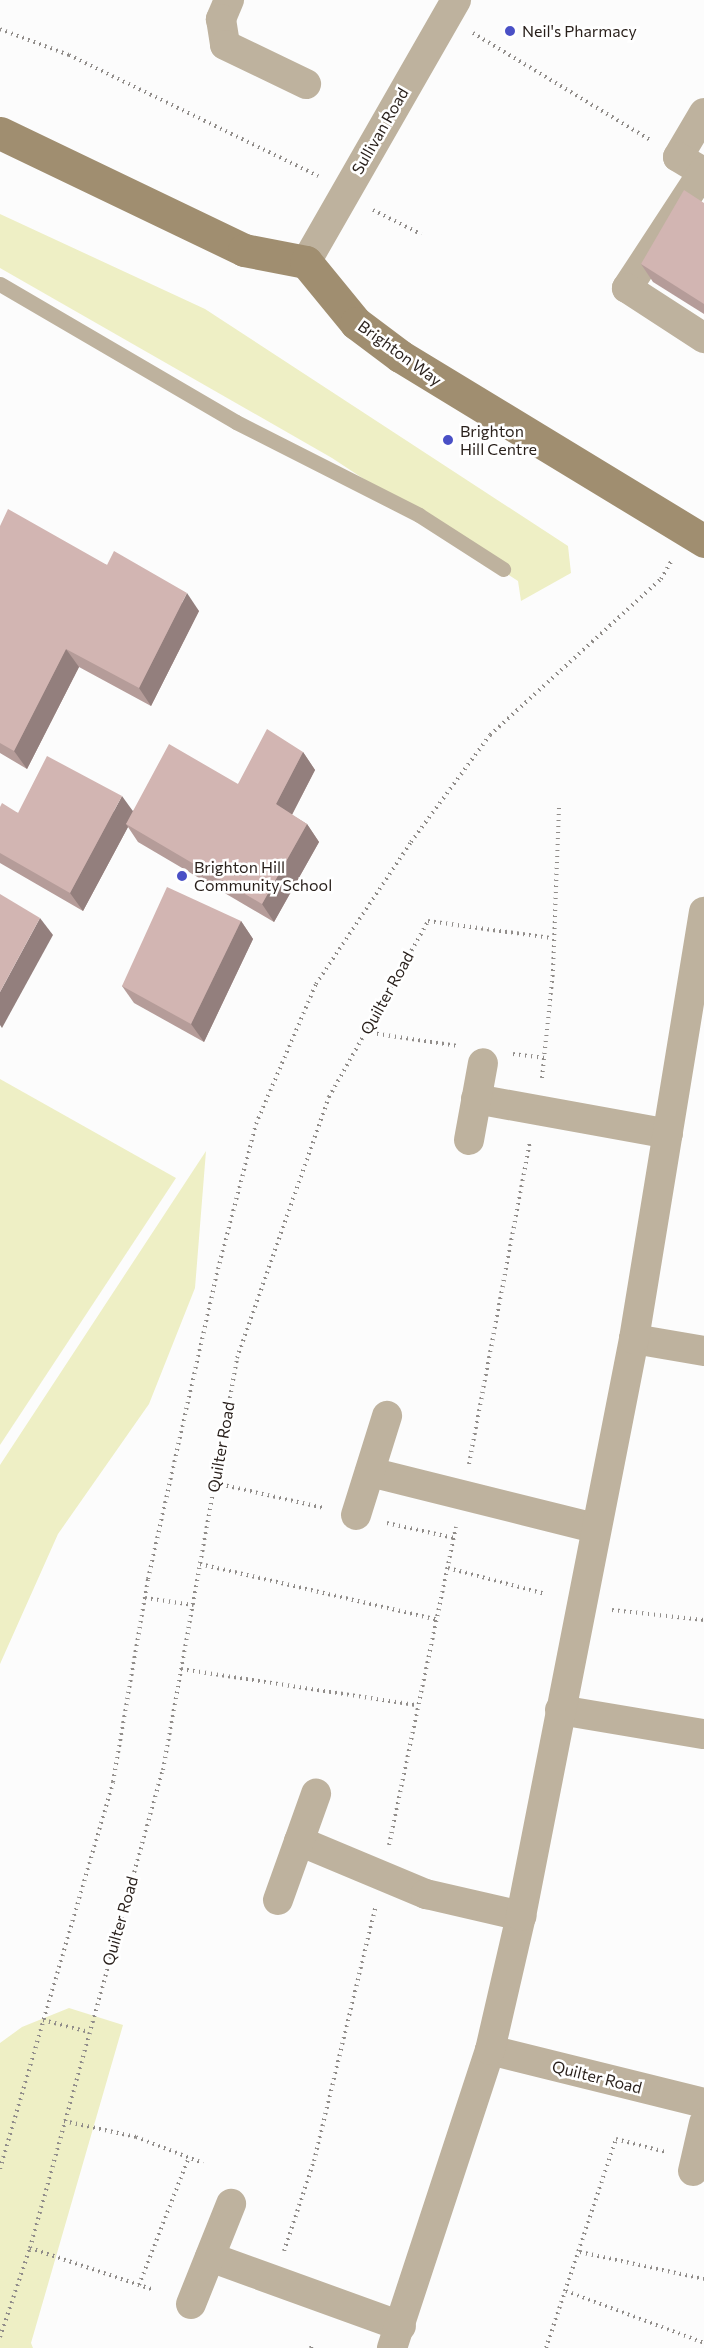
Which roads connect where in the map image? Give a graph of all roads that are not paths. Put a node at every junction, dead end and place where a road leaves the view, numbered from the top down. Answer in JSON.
{"nodes":[{"id":1,"x":229,"y":0,"type":"edge"},
{"id":2,"x":456,"y":0,"type":"edge"},
{"id":3,"x":306,"y":84,"type":"dead end"},
{"id":4,"x":704,"y":113,"type":"edge"},
{"id":5,"x":0,"y":133,"type":"edge"},
{"id":6,"x":306,"y":262,"type":"junction"},
{"id":7,"x":0,"y":284,"type":"edge"},
{"id":8,"x":704,"y":338,"type":"edge"},
{"id":9,"x":690,"y":548,"type":"edge"},
{"id":10,"x":503,"y":569,"type":"dead end"},
{"id":11,"x":704,"y":912,"type":"edge"},
{"id":12,"x":700,"y":957,"type":"edge"},
{"id":13,"x":483,"y":1063,"type":"dead end"},
{"id":14,"x":476,"y":1099,"type":"junction"},
{"id":15,"x":668,"y":1134,"type":"junction"},
{"id":16,"x":469,"y":1140,"type":"dead end"},
{"id":17,"x":634,"y":1339,"type":"junction"},
{"id":18,"x":704,"y":1351,"type":"edge"},
{"id":19,"x":387,"y":1416,"type":"dead end"},
{"id":20,"x":370,"y":1472,"type":"junction"},
{"id":21,"x":356,"y":1515,"type":"dead end"},
{"id":22,"x":594,"y":1528,"type":"junction"},
{"id":23,"x":560,"y":1710,"type":"junction"},
{"id":24,"x":704,"y":1734,"type":"edge"},
{"id":25,"x":316,"y":1794,"type":"dead end"},
{"id":26,"x":299,"y":1841,"type":"junction"},
{"id":27,"x":278,"y":1900,"type":"dead end"},
{"id":28,"x":521,"y":1916,"type":"junction"},
{"id":29,"x":490,"y":2050,"type":"junction"},
{"id":30,"x":704,"y":2103,"type":"edge"},
{"id":31,"x":704,"y":2123,"type":"edge"},
{"id":32,"x":694,"y":2165,"type":"road end"},
{"id":33,"x":231,"y":2204,"type":"dead end"},
{"id":34,"x":210,"y":2258,"type":"junction"},
{"id":35,"x":191,"y":2304,"type":"dead end"},
{"id":36,"x":397,"y":2337,"type":"edge"}],
"edges":[{"from":1,"to":3,"type":"street"},
{"from":2,"to":6,"type":"street","name":"Sullivan Road"},
{"from":4,"to":8,"type":"street"},
{"from":5,"to":6,"type":"street"},
{"from":6,"to":9,"type":"street","name":"Brighton Way"},
{"from":7,"to":10,"type":"lane"},
{"from":11,"to":12,"type":"street"},
{"from":12,"to":15,"type":"street"},
{"from":13,"to":14,"type":"street"},
{"from":14,"to":15,"type":"street"},
{"from":14,"to":16,"type":"street"},
{"from":15,"to":17,"type":"street"},
{"from":17,"to":18,"type":"street"},
{"from":17,"to":22,"type":"street"},
{"from":19,"to":20,"type":"street"},
{"from":20,"to":21,"type":"street"},
{"from":20,"to":22,"type":"street"},
{"from":22,"to":23,"type":"street"},
{"from":23,"to":24,"type":"street"},
{"from":23,"to":28,"type":"street"},
{"from":25,"to":26,"type":"street"},
{"from":26,"to":27,"type":"street"},
{"from":26,"to":28,"type":"street"},
{"from":28,"to":29,"type":"street"},
{"from":29,"to":30,"type":"street","name":"Quilter Road"},
{"from":29,"to":36,"type":"street"},
{"from":31,"to":32,"type":"street"},
{"from":33,"to":34,"type":"street"},
{"from":34,"to":35,"type":"street"},
{"from":34,"to":36,"type":"street"}]}
